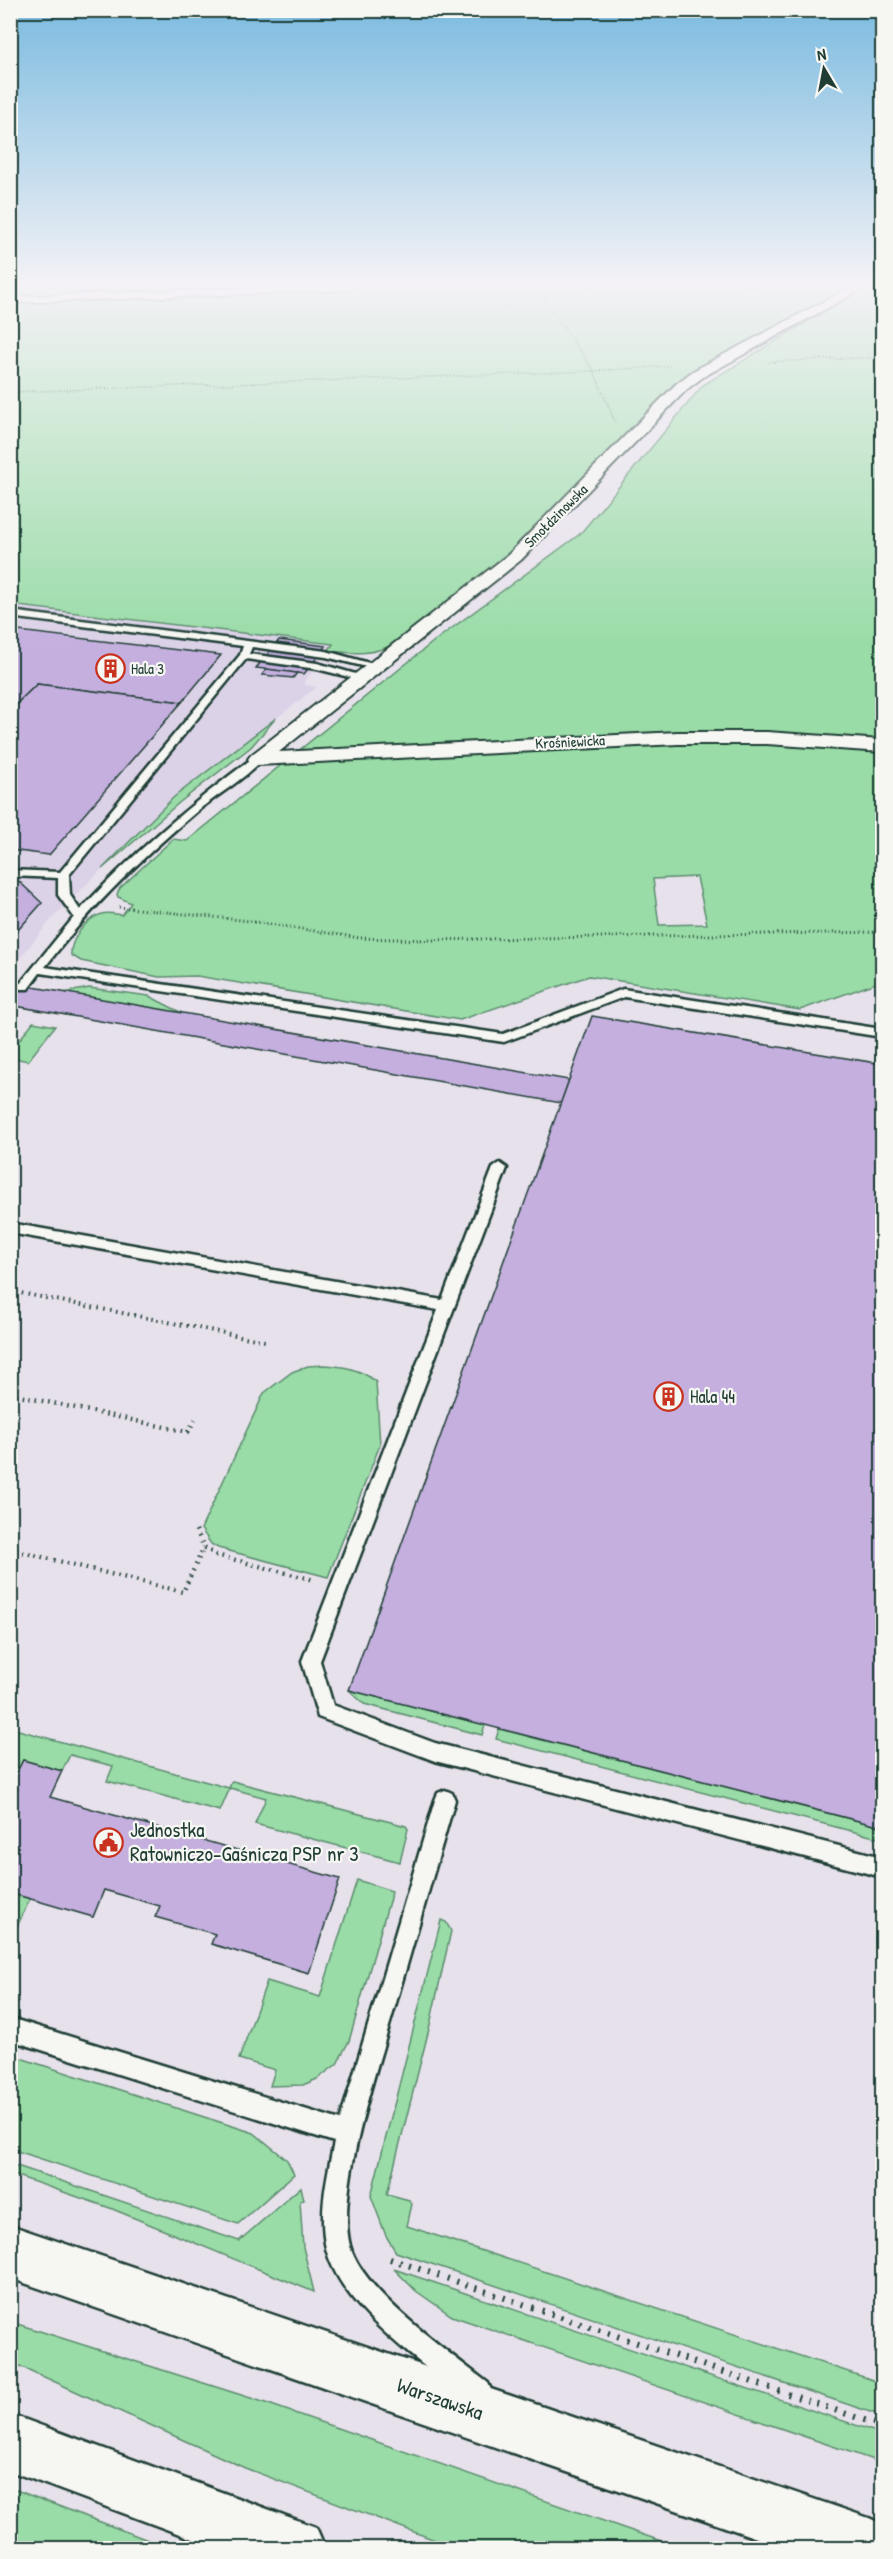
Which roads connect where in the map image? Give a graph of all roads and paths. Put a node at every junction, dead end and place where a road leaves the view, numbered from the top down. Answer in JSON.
{"nodes":[{"id":1,"x":609,"y":406,"type":"edge"},
{"id":2,"x":662,"y":406,"type":"edge"},
{"id":3,"x":625,"y":445,"type":"junction"},
{"id":4,"x":10,"y":614,"type":"edge"},
{"id":5,"x":249,"y":645,"type":"junction"},
{"id":6,"x":244,"y":656,"type":"junction"},
{"id":7,"x":368,"y":671,"type":"junction"},
{"id":8,"x":882,"y":746,"type":"edge"},
{"id":9,"x":258,"y":759,"type":"junction"},
{"id":10,"x":10,"y":873,"type":"edge"},
{"id":11,"x":63,"y":875,"type":"junction"},
{"id":12,"x":91,"y":903,"type":"junction"},
{"id":13,"x":80,"y":917,"type":"junction"},
{"id":14,"x":882,"y":932,"type":"edge"},
{"id":15,"x":36,"y":969,"type":"junction"},
{"id":16,"x":24,"y":986,"type":"dead end"},
{"id":17,"x":882,"y":1033,"type":"edge"},
{"id":18,"x":500,"y":1168,"type":"dead end"},
{"id":19,"x":10,"y":1228,"type":"edge"},
{"id":20,"x":10,"y":1291,"type":"edge"},
{"id":21,"x":447,"y":1306,"type":"junction"},
{"id":22,"x":266,"y":1341,"type":"dead end"},
{"id":23,"x":10,"y":1394,"type":"edge"},
{"id":24,"x":196,"y":1418,"type":"dead end"},
{"id":25,"x":196,"y":1530,"type":"dead end"},
{"id":26,"x":204,"y":1547,"type":"junction"},
{"id":27,"x":10,"y":1549,"type":"edge"},
{"id":28,"x":339,"y":1587,"type":"junction"},
{"id":29,"x":445,"y":1800,"type":"dead end"},
{"id":30,"x":882,"y":1867,"type":"edge"},
{"id":31,"x":10,"y":2029,"type":"edge"},
{"id":32,"x":347,"y":2134,"type":"junction"},
{"id":33,"x":10,"y":2251,"type":"edge"},
{"id":34,"x":390,"y":2259,"type":"dead end"},
{"id":35,"x":882,"y":2426,"type":"edge"},
{"id":36,"x":526,"y":2429,"type":"junction"},
{"id":37,"x":10,"y":2442,"type":"edge"},
{"id":38,"x":295,"y":2548,"type":"edge"},
{"id":39,"x":869,"y":2548,"type":"edge"}],
"edges":[{"from":1,"to":3,"type":"path"},
{"from":2,"to":3,"type":"street","name":"Smołdzinowska"},
{"from":3,"to":7,"type":"street","name":"Smołdzinowska"},
{"from":4,"to":5,"type":"lane"},
{"from":5,"to":6,"type":"lane"},
{"from":5,"to":7,"type":"lane"},
{"from":6,"to":7,"type":"lane"},
{"from":6,"to":11,"type":"lane"},
{"from":7,"to":9,"type":"street","name":"Smołdzinowska"},
{"from":8,"to":9,"type":"street","name":"Krośniewicka"},
{"from":9,"to":12,"type":"lane"},
{"from":10,"to":11,"type":"lane"},
{"from":11,"to":13,"type":"lane"},
{"from":12,"to":13,"type":"lane"},
{"from":12,"to":14,"type":"path"},
{"from":13,"to":15,"type":"lane"},
{"from":15,"to":16,"type":"lane"},
{"from":15,"to":17,"type":"lane"},
{"from":18,"to":21,"type":"lane"},
{"from":19,"to":21,"type":"lane"},
{"from":20,"to":22,"type":"path"},
{"from":21,"to":28,"type":"lane"},
{"from":23,"to":24,"type":"path"},
{"from":25,"to":26,"type":"path"},
{"from":26,"to":27,"type":"path"},
{"from":26,"to":28,"type":"path"},
{"from":28,"to":30,"type":"lane"},
{"from":29,"to":32,"type":"lane"},
{"from":31,"to":32,"type":"lane"},
{"from":32,"to":36,"type":"lane"},
{"from":33,"to":36,"type":"main road","name":"Warszawska"},
{"from":34,"to":35,"type":"path"},
{"from":36,"to":39,"type":"main road","name":"Warszawska"},
{"from":37,"to":38,"type":"main road"}]}
